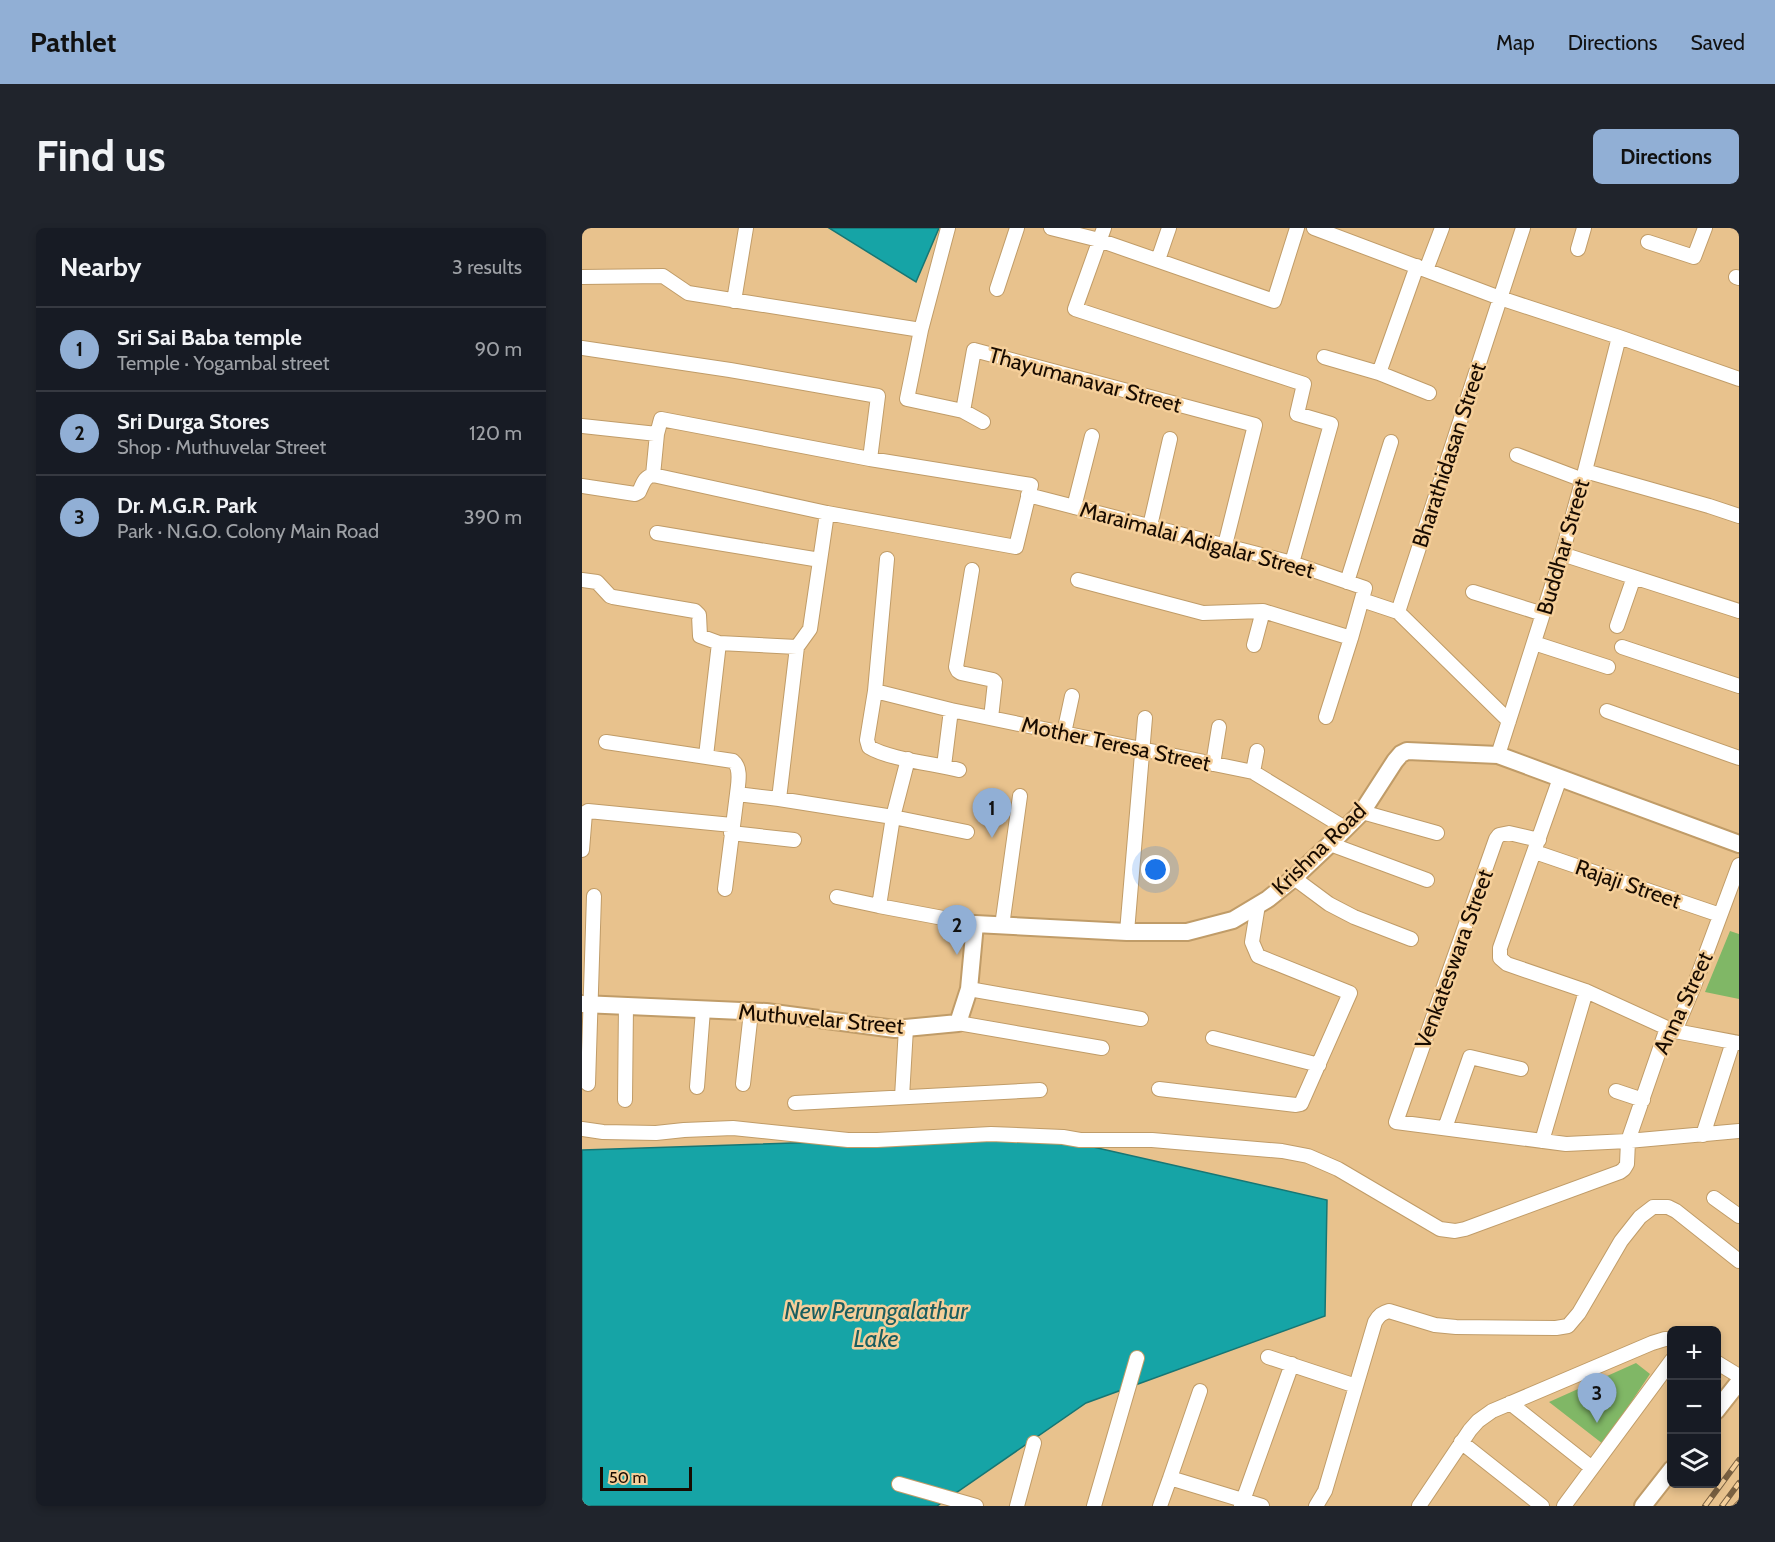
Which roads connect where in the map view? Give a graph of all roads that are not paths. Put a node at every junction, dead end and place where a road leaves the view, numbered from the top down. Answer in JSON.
{"nodes":[{"id":1,"x":746,"y":228,"type":"edge"},
{"id":2,"x":948,"y":228,"type":"edge"},
{"id":3,"x":1017,"y":228,"type":"edge"},
{"id":4,"x":1051,"y":228,"type":"edge"},
{"id":5,"x":1169,"y":228,"type":"edge"},
{"id":6,"x":1297,"y":228,"type":"edge"},
{"id":7,"x":1314,"y":228,"type":"edge"},
{"id":8,"x":1442,"y":228,"type":"edge"},
{"id":9,"x":1523,"y":228,"type":"edge"},
{"id":10,"x":1584,"y":228,"type":"edge"},
{"id":11,"x":1705,"y":228,"type":"edge"},
{"id":12,"x":1102,"y":234,"type":"edge"},
{"id":13,"x":1648,"y":242,"type":"dead end"},
{"id":14,"x":1578,"y":249,"type":"dead end"},
{"id":15,"x":1158,"y":260,"type":"junction"},
{"id":16,"x":1421,"y":268,"type":"junction"},
{"id":17,"x":582,"y":277,"type":"edge"},
{"id":18,"x":997,"y":290,"type":"dead end"},
{"id":19,"x":1500,"y":298,"type":"junction"},
{"id":20,"x":734,"y":301,"type":"junction"},
{"id":21,"x":921,"y":330,"type":"junction"},
{"id":22,"x":1619,"y":337,"type":"junction"},
{"id":23,"x":582,"y":348,"type":"edge"},
{"id":24,"x":1324,"y":357,"type":"dead end"},
{"id":25,"x":1379,"y":374,"type":"junction"},
{"id":26,"x":1739,"y":379,"type":"edge"},
{"id":27,"x":1429,"y":393,"type":"dead end"},
{"id":28,"x":963,"y":411,"type":"junction"},
{"id":29,"x":983,"y":422,"type":"dead end"},
{"id":30,"x":582,"y":426,"type":"edge"},
{"id":31,"x":657,"y":434,"type":"junction"},
{"id":32,"x":1092,"y":436,"type":"dead end"},
{"id":33,"x":1170,"y":439,"type":"dead end"},
{"id":34,"x":1391,"y":442,"type":"dead end"},
{"id":35,"x":1517,"y":455,"type":"dead end"},
{"id":36,"x":870,"y":459,"type":"junction"},
{"id":37,"x":653,"y":475,"type":"junction"},
{"id":38,"x":1584,"y":475,"type":"junction"},
{"id":39,"x":582,"y":486,"type":"edge"},
{"id":40,"x":1028,"y":495,"type":"junction"},
{"id":41,"x":1074,"y":507,"type":"junction"},
{"id":42,"x":827,"y":513,"type":"junction"},
{"id":43,"x":1739,"y":516,"type":"edge"},
{"id":44,"x":1150,"y":526,"type":"junction"},
{"id":45,"x":657,"y":533,"type":"dead end"},
{"id":46,"x":1225,"y":546,"type":"junction"},
{"id":47,"x":1562,"y":554,"type":"junction"},
{"id":48,"x":887,"y":559,"type":"dead end"},
{"id":49,"x":820,"y":560,"type":"junction"},
{"id":50,"x":1292,"y":563,"type":"junction"},
{"id":51,"x":972,"y":570,"type":"dead end"},
{"id":52,"x":1634,"y":577,"type":"junction"},
{"id":53,"x":582,"y":580,"type":"edge"},
{"id":54,"x":1078,"y":580,"type":"dead end"},
{"id":55,"x":1347,"y":582,"type":"junction"},
{"id":56,"x":1473,"y":592,"type":"dead end"},
{"id":57,"x":1363,"y":594,"type":"junction"},
{"id":58,"x":1263,"y":611,"type":"junction"},
{"id":59,"x":1739,"y":611,"type":"edge"},
{"id":60,"x":1398,"y":612,"type":"junction"},
{"id":61,"x":1543,"y":614,"type":"junction"},
{"id":62,"x":1617,"y":626,"type":"dead end"},
{"id":63,"x":1351,"y":638,"type":"junction"},
{"id":64,"x":719,"y":643,"type":"junction"},
{"id":65,"x":1534,"y":643,"type":"junction"},
{"id":66,"x":1254,"y":645,"type":"dead end"},
{"id":67,"x":797,"y":647,"type":"junction"},
{"id":68,"x":1622,"y":647,"type":"dead end"},
{"id":69,"x":1608,"y":667,"type":"dead end"},
{"id":70,"x":1739,"y":686,"type":"edge"},
{"id":71,"x":875,"y":691,"type":"junction"},
{"id":72,"x":1072,"y":696,"type":"dead end"},
{"id":73,"x":951,"y":710,"type":"junction"},
{"id":74,"x":1607,"y":711,"type":"dead end"},
{"id":75,"x":1326,"y":717,"type":"dead end"},
{"id":76,"x":991,"y":718,"type":"junction"},
{"id":77,"x":1145,"y":718,"type":"dead end"},
{"id":78,"x":1509,"y":721,"type":"junction"},
{"id":79,"x":1219,"y":727,"type":"dead end"},
{"id":80,"x":1064,"y":733,"type":"junction"},
{"id":81,"x":606,"y":742,"type":"dead end"},
{"id":82,"x":1142,"y":749,"type":"junction"},
{"id":83,"x":1257,"y":751,"type":"dead end"},
{"id":84,"x":1498,"y":755,"type":"junction"},
{"id":85,"x":706,"y":756,"type":"junction"},
{"id":86,"x":1739,"y":758,"type":"edge"},
{"id":87,"x":908,"y":759,"type":"junction"},
{"id":88,"x":1213,"y":764,"type":"junction"},
{"id":89,"x":944,"y":766,"type":"junction"},
{"id":90,"x":959,"y":770,"type":"dead end"},
{"id":91,"x":1253,"y":772,"type":"junction"},
{"id":92,"x":1560,"y":778,"type":"junction"},
{"id":93,"x":737,"y":795,"type":"junction"},
{"id":94,"x":1020,"y":796,"type":"dead end"},
{"id":95,"x":778,"y":799,"type":"junction"},
{"id":96,"x":1362,"y":812,"type":"junction"},
{"id":97,"x":893,"y":817,"type":"junction"},
{"id":98,"x":1345,"y":828,"type":"junction"},
{"id":99,"x":732,"y":829,"type":"junction"},
{"id":100,"x":967,"y":832,"type":"dead end"},
{"id":101,"x":1437,"y":833,"type":"dead end"},
{"id":102,"x":794,"y":840,"type":"dead end"},
{"id":103,"x":1330,"y":844,"type":"junction"},
{"id":104,"x":1739,"y":844,"type":"edge"},
{"id":105,"x":1537,"y":846,"type":"junction"},
{"id":106,"x":582,"y":850,"type":"edge"},
{"id":107,"x":1739,"y":865,"type":"edge"},
{"id":108,"x":1294,"y":878,"type":"junction"},
{"id":109,"x":1427,"y":880,"type":"dead end"},
{"id":110,"x":725,"y":889,"type":"dead end"},
{"id":111,"x":594,"y":896,"type":"dead end"},
{"id":112,"x":837,"y":897,"type":"dead end"},
{"id":113,"x":1258,"y":905,"type":"junction"},
{"id":114,"x":879,"y":906,"type":"junction"},
{"id":115,"x":1720,"y":915,"type":"junction"},
{"id":116,"x":975,"y":924,"type":"junction"},
{"id":117,"x":1002,"y":926,"type":"junction"},
{"id":118,"x":1127,"y":932,"type":"junction"},
{"id":119,"x":1411,"y":939,"type":"dead end"},
{"id":120,"x":969,"y":990,"type":"junction"},
{"id":121,"x":1586,"y":991,"type":"junction"},
{"id":122,"x":586,"y":1004,"type":"edge"},
{"id":123,"x":626,"y":1005,"type":"junction"},
{"id":124,"x":703,"y":1010,"type":"junction"},
{"id":125,"x":751,"y":1012,"type":"junction"},
{"id":126,"x":1141,"y":1019,"type":"dead end"},
{"id":127,"x":958,"y":1023,"type":"junction"},
{"id":128,"x":906,"y":1028,"type":"junction"},
{"id":129,"x":1671,"y":1030,"type":"junction"},
{"id":130,"x":1213,"y":1038,"type":"dead end"},
{"id":131,"x":1736,"y":1043,"type":"edge"},
{"id":132,"x":1102,"y":1048,"type":"dead end"},
{"id":133,"x":1319,"y":1065,"type":"junction"},
{"id":134,"x":1521,"y":1070,"type":"dead end"},
{"id":135,"x":588,"y":1084,"type":"dead end"},
{"id":136,"x":743,"y":1084,"type":"dead end"},
{"id":137,"x":697,"y":1087,"type":"dead end"},
{"id":138,"x":1159,"y":1089,"type":"dead end"},
{"id":139,"x":1040,"y":1090,"type":"dead end"},
{"id":140,"x":1616,"y":1091,"type":"dead end"},
{"id":141,"x":902,"y":1097,"type":"junction"},
{"id":142,"x":1643,"y":1100,"type":"junction"},
{"id":143,"x":625,"y":1101,"type":"dead end"},
{"id":144,"x":795,"y":1103,"type":"dead end"},
{"id":145,"x":1445,"y":1128,"type":"junction"},
{"id":146,"x":582,"y":1129,"type":"edge"},
{"id":147,"x":1739,"y":1131,"type":"edge"},
{"id":148,"x":1703,"y":1135,"type":"junction"},
{"id":149,"x":1542,"y":1141,"type":"junction"},
{"id":150,"x":1628,"y":1141,"type":"junction"},
{"id":151,"x":1714,"y":1198,"type":"dead end"},
{"id":152,"x":1739,"y":1216,"type":"edge"},
{"id":153,"x":1739,"y":1261,"type":"edge"},
{"id":154,"x":1667,"y":1339,"type":"edge"},
{"id":155,"x":1268,"y":1357,"type":"dead end"},
{"id":156,"x":1137,"y":1358,"type":"dead end"},
{"id":157,"x":1292,"y":1364,"type":"junction"},
{"id":158,"x":1667,"y":1365,"type":"edge"},
{"id":159,"x":1721,"y":1365,"type":"edge"},
{"id":160,"x":1739,"y":1376,"type":"edge"},
{"id":161,"x":1739,"y":1382,"type":"edge"},
{"id":162,"x":1356,"y":1386,"type":"junction"},
{"id":163,"x":1200,"y":1391,"type":"dead end"},
{"id":164,"x":1510,"y":1403,"type":"junction"},
{"id":165,"x":1721,"y":1405,"type":"edge"},
{"id":166,"x":1461,"y":1442,"type":"junction"},
{"id":167,"x":1034,"y":1443,"type":"dead end"},
{"id":168,"x":1592,"y":1468,"type":"junction"},
{"id":169,"x":1667,"y":1474,"type":"edge"},
{"id":170,"x":1170,"y":1478,"type":"junction"},
{"id":171,"x":899,"y":1484,"type":"dead end"},
{"id":172,"x":1242,"y":1503,"type":"edge"},
{"id":173,"x":974,"y":1506,"type":"edge"},
{"id":174,"x":1017,"y":1506,"type":"edge"},
{"id":175,"x":1094,"y":1506,"type":"edge"},
{"id":176,"x":1160,"y":1506,"type":"edge"},
{"id":177,"x":1262,"y":1506,"type":"edge"},
{"id":178,"x":1316,"y":1506,"type":"edge"},
{"id":179,"x":1419,"y":1506,"type":"edge"},
{"id":180,"x":1542,"y":1506,"type":"edge"},
{"id":181,"x":1564,"y":1506,"type":"edge"},
{"id":182,"x":1643,"y":1506,"type":"edge"}],
"edges":[{"from":1,"to":20,"type":"street"},
{"from":2,"to":21,"type":"street"},
{"from":3,"to":18,"type":"street"},
{"from":4,"to":12,"type":"street"},
{"from":5,"to":15,"type":"street"},
{"from":6,"to":15,"type":"street"},
{"from":7,"to":16,"type":"street"},
{"from":8,"to":16,"type":"street"},
{"from":9,"to":19,"type":"street","name":"Bharathidasan Street"},
{"from":10,"to":14,"type":"street"},
{"from":11,"to":13,"type":"street"},
{"from":12,"to":15,"type":"street"},
{"from":12,"to":50,"type":"street"},
{"from":16,"to":19,"type":"street"},
{"from":16,"to":25,"type":"street"},
{"from":17,"to":20,"type":"street"},
{"from":19,"to":22,"type":"street"},
{"from":19,"to":60,"type":"street","name":"Bharathidasan Street"},
{"from":20,"to":21,"type":"street"},
{"from":21,"to":28,"type":"street"},
{"from":22,"to":26,"type":"street"},
{"from":22,"to":38,"type":"street","name":"Buddhar Street"},
{"from":23,"to":36,"type":"street"},
{"from":24,"to":25,"type":"street"},
{"from":25,"to":27,"type":"street"},
{"from":28,"to":29,"type":"street"},
{"from":28,"to":46,"type":"street","name":"Thayumanavar Street"},
{"from":30,"to":31,"type":"street"},
{"from":31,"to":36,"type":"street"},
{"from":31,"to":37,"type":"street"},
{"from":32,"to":41,"type":"street"},
{"from":33,"to":44,"type":"street"},
{"from":34,"to":55,"type":"street"},
{"from":35,"to":38,"type":"street"},
{"from":36,"to":40,"type":"street"},
{"from":37,"to":39,"type":"street"},
{"from":37,"to":42,"type":"street"},
{"from":38,"to":43,"type":"street"},
{"from":38,"to":47,"type":"street","name":"Buddhar Street"},
{"from":40,"to":41,"type":"street","name":"Maraimalai Adigalar Street"},
{"from":40,"to":42,"type":"street"},
{"from":41,"to":44,"type":"street","name":"Maraimalai Adigalar Street"},
{"from":42,"to":49,"type":"street"},
{"from":44,"to":46,"type":"street","name":"Maraimalai Adigalar Street"},
{"from":45,"to":49,"type":"street"},
{"from":46,"to":50,"type":"street","name":"Maraimalai Adigalar Street"},
{"from":47,"to":52,"type":"street"},
{"from":47,"to":61,"type":"street","name":"Buddhar Street"},
{"from":48,"to":71,"type":"street"},
{"from":49,"to":67,"type":"street"},
{"from":50,"to":55,"type":"street","name":"Maraimalai Adigalar Street"},
{"from":51,"to":76,"type":"street"},
{"from":52,"to":59,"type":"street"},
{"from":52,"to":62,"type":"street"},
{"from":53,"to":64,"type":"street"},
{"from":54,"to":58,"type":"street"},
{"from":55,"to":57,"type":"street","name":"Maraimalai Adigalar Street"},
{"from":56,"to":61,"type":"street"},
{"from":57,"to":60,"type":"street","name":"Maraimalai Adigalar Street"},
{"from":57,"to":63,"type":"street"},
{"from":58,"to":63,"type":"street"},
{"from":58,"to":66,"type":"street"},
{"from":60,"to":78,"type":"street"},
{"from":61,"to":65,"type":"street","name":"Buddhar Street"},
{"from":63,"to":75,"type":"street"},
{"from":64,"to":67,"type":"street"},
{"from":64,"to":85,"type":"street"},
{"from":65,"to":69,"type":"street"},
{"from":65,"to":78,"type":"street","name":"Buddhar Street"},
{"from":67,"to":95,"type":"street"},
{"from":68,"to":70,"type":"street"},
{"from":71,"to":73,"type":"street","name":"Mother Teresa Street"},
{"from":71,"to":87,"type":"street"},
{"from":72,"to":80,"type":"street"},
{"from":73,"to":76,"type":"street","name":"Mother Teresa Street"},
{"from":73,"to":89,"type":"street"},
{"from":74,"to":86,"type":"street"},
{"from":76,"to":80,"type":"street","name":"Mother Teresa Street"},
{"from":77,"to":82,"type":"street"},
{"from":78,"to":84,"type":"street","name":"Buddhar Street"},
{"from":79,"to":88,"type":"street"},
{"from":80,"to":82,"type":"street","name":"Mother Teresa Street"},
{"from":81,"to":85,"type":"street"},
{"from":82,"to":88,"type":"street","name":"Mother Teresa Street"},
{"from":82,"to":118,"type":"street"},
{"from":83,"to":91,"type":"street"},
{"from":84,"to":92,"type":"street","name":"Krishna Road"},
{"from":84,"to":96,"type":"street","name":"Krishna Road"},
{"from":85,"to":93,"type":"street"},
{"from":87,"to":89,"type":"street"},
{"from":87,"to":97,"type":"street"},
{"from":88,"to":91,"type":"street","name":"Mother Teresa Street"},
{"from":89,"to":90,"type":"street"},
{"from":91,"to":98,"type":"street","name":"Mother Teresa Street"},
{"from":92,"to":104,"type":"street","name":"Krishna Road"},
{"from":92,"to":105,"type":"street"},
{"from":93,"to":95,"type":"street"},
{"from":93,"to":99,"type":"street"},
{"from":94,"to":117,"type":"street"},
{"from":95,"to":97,"type":"street"},
{"from":96,"to":98,"type":"street","name":"Krishna Road"},
{"from":96,"to":101,"type":"street"},
{"from":97,"to":100,"type":"street"},
{"from":97,"to":114,"type":"street"},
{"from":98,"to":103,"type":"street","name":"Krishna Road"},
{"from":99,"to":102,"type":"street"},
{"from":99,"to":106,"type":"street"},
{"from":99,"to":110,"type":"street"},
{"from":103,"to":108,"type":"street","name":"Krishna Road"},
{"from":103,"to":109,"type":"street"},
{"from":105,"to":115,"type":"street","name":"Rajaji Street"},
{"from":105,"to":121,"type":"street"},
{"from":105,"to":145,"type":"street","name":"Venkateswara Street"},
{"from":107,"to":115,"type":"street","name":"Anna Street"},
{"from":108,"to":113,"type":"street","name":"Krishna Road"},
{"from":108,"to":119,"type":"street"},
{"from":111,"to":122,"type":"street"},
{"from":112,"to":114,"type":"street"},
{"from":113,"to":118,"type":"street","name":"Krishna Road"},
{"from":113,"to":133,"type":"street"},
{"from":114,"to":116,"type":"street"},
{"from":115,"to":129,"type":"street","name":"Anna Street"},
{"from":116,"to":117,"type":"street","name":"Krishna Road"},
{"from":116,"to":120,"type":"street"},
{"from":117,"to":118,"type":"street","name":"Krishna Road"},
{"from":120,"to":126,"type":"street"},
{"from":120,"to":127,"type":"street"},
{"from":121,"to":129,"type":"street"},
{"from":121,"to":149,"type":"street"},
{"from":122,"to":123,"type":"street","name":"Muthuvelar Street"},
{"from":122,"to":135,"type":"street"},
{"from":123,"to":124,"type":"street","name":"Muthuvelar Street"},
{"from":123,"to":143,"type":"street"},
{"from":124,"to":125,"type":"street","name":"Muthuvelar Street"},
{"from":124,"to":137,"type":"street"},
{"from":125,"to":128,"type":"street","name":"Muthuvelar Street"},
{"from":125,"to":136,"type":"street"},
{"from":127,"to":128,"type":"street","name":"Muthuvelar Street"},
{"from":127,"to":132,"type":"street"},
{"from":128,"to":141,"type":"street"},
{"from":129,"to":131,"type":"street"},
{"from":129,"to":142,"type":"street","name":"Anna Street"},
{"from":130,"to":133,"type":"street"},
{"from":131,"to":148,"type":"street"},
{"from":133,"to":138,"type":"street"},
{"from":134,"to":145,"type":"street"},
{"from":139,"to":141,"type":"street"},
{"from":140,"to":142,"type":"street"},
{"from":141,"to":144,"type":"street"},
{"from":142,"to":150,"type":"street","name":"Anna Street"},
{"from":145,"to":149,"type":"street"},
{"from":146,"to":150,"type":"street","name":"Anna Street"},
{"from":147,"to":148,"type":"street"},
{"from":148,"to":150,"type":"street"},
{"from":149,"to":150,"type":"street"},
{"from":151,"to":152,"type":"street"},
{"from":153,"to":162,"type":"street"},
{"from":154,"to":164,"type":"street"},
{"from":155,"to":157,"type":"street"},
{"from":156,"to":175,"type":"street"},
{"from":157,"to":162,"type":"street"},
{"from":157,"to":172,"type":"street"},
{"from":158,"to":168,"type":"street"},
{"from":159,"to":160,"type":"street"},
{"from":161,"to":165,"type":"street"},
{"from":162,"to":178,"type":"street"},
{"from":163,"to":170,"type":"street"},
{"from":164,"to":166,"type":"street"},
{"from":164,"to":168,"type":"street"},
{"from":166,"to":179,"type":"street"},
{"from":166,"to":180,"type":"street"},
{"from":167,"to":174,"type":"street"},
{"from":168,"to":181,"type":"street"},
{"from":169,"to":182,"type":"street"},
{"from":170,"to":172,"type":"street"},
{"from":170,"to":176,"type":"street"},
{"from":171,"to":173,"type":"street"},
{"from":172,"to":177,"type":"street"}]}
